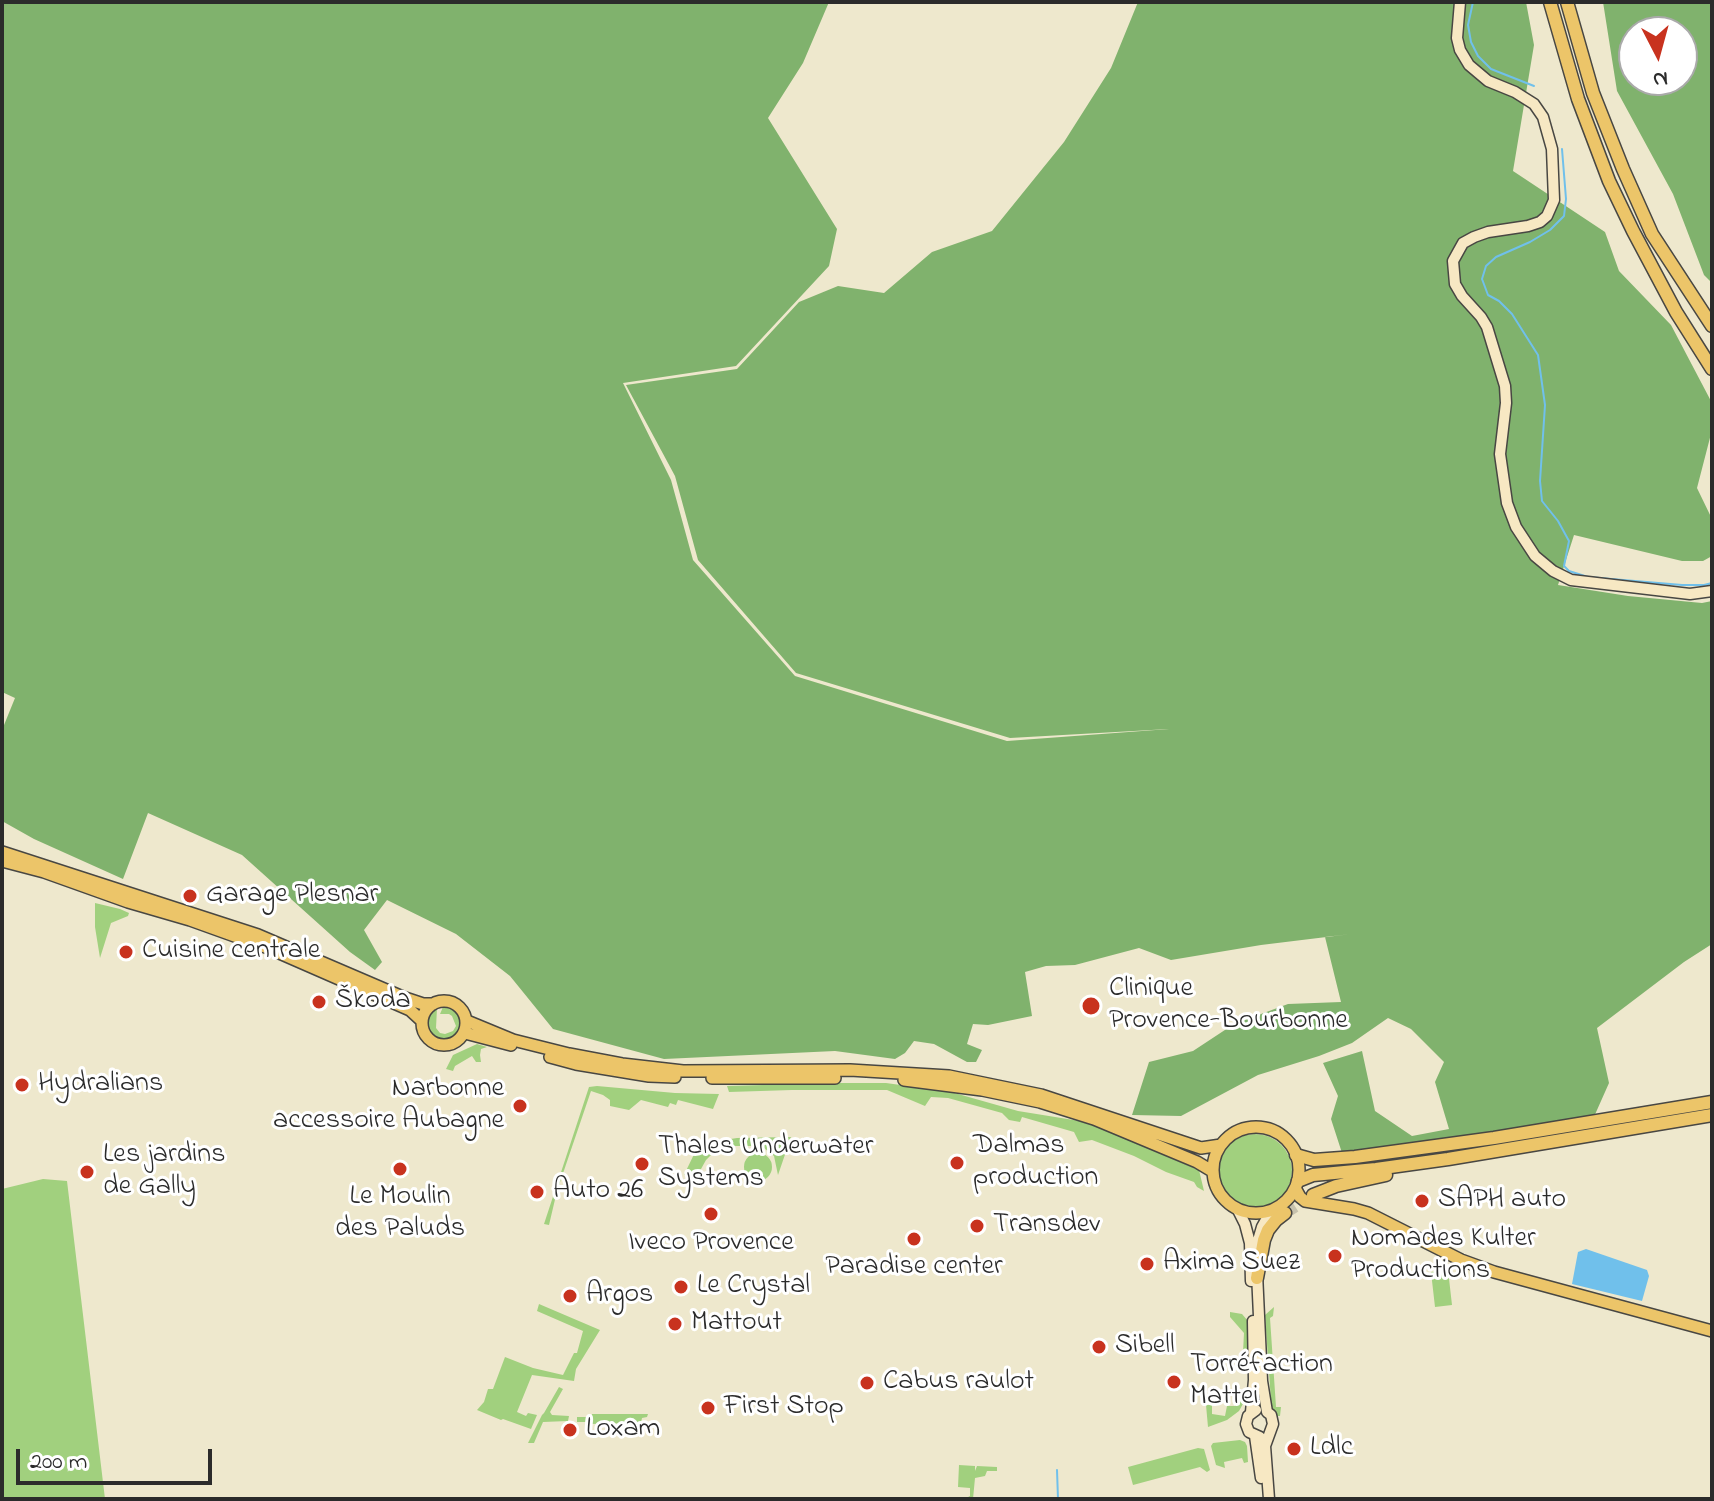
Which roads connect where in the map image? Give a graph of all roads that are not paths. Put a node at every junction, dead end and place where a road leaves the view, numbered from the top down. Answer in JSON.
{"nodes":[{"id":1,"x":1460,"y":2,"type":"edge"},
{"id":2,"x":1550,"y":2,"type":"edge"},
{"id":3,"x":1567,"y":2,"type":"edge"},
{"id":4,"x":1712,"y":326,"type":"edge"},
{"id":5,"x":1712,"y":369,"type":"edge"},
{"id":6,"x":1712,"y":591,"type":"edge"},
{"id":7,"x":2,"y":852,"type":"edge"},
{"id":8,"x":2,"y":861,"type":"edge"},
{"id":9,"x":433,"y":1004,"type":"junction"},
{"id":10,"x":422,"y":1021,"type":"junction"},
{"id":11,"x":466,"y":1027,"type":"junction"},
{"id":12,"x":1712,"y":1102,"type":"edge"},
{"id":13,"x":1712,"y":1115,"type":"edge"},
{"id":14,"x":1221,"y":1145,"type":"junction"},
{"id":15,"x":1296,"y":1155,"type":"junction"},
{"id":16,"x":1448,"y":1159,"type":"junction"},
{"id":17,"x":1212,"y":1171,"type":"junction"},
{"id":18,"x":1296,"y":1184,"type":"junction"},
{"id":19,"x":1313,"y":1195,"type":"tunnel mouth"},
{"id":20,"x":1354,"y":1209,"type":"junction"},
{"id":21,"x":1238,"y":1210,"type":"junction"},
{"id":22,"x":1279,"y":1210,"type":"junction"},
{"id":23,"x":1257,"y":1278,"type":"joint"},
{"id":24,"x":1712,"y":1331,"type":"edge"},
{"id":25,"x":1251,"y":1412,"type":"junction"},
{"id":26,"x":1267,"y":1412,"type":"junction"},
{"id":27,"x":1269,"y":1433,"type":"junction"},
{"id":28,"x":1255,"y":1436,"type":"junction"},
{"id":29,"x":1267,"y":1499,"type":"edge"}],
"edges":[{"from":1,"to":6,"type":"main road"},
{"from":2,"to":5,"type":"highway"},
{"from":3,"to":4,"type":"highway"},
{"from":7,"to":9,"type":"main road"},
{"from":8,"to":10,"type":"main road"},
{"from":9,"to":10,"type":"main road"},
{"from":9,"to":11,"type":"main road"},
{"from":10,"to":11,"type":"main road"},
{"from":11,"to":14,"type":"main road"},
{"from":11,"to":17,"type":"main road"},
{"from":12,"to":15,"type":"highway"},
{"from":13,"to":16,"type":"highway"},
{"from":14,"to":15,"type":"main road"},
{"from":14,"to":17,"type":"main road"},
{"from":15,"to":18,"type":"main road"},
{"from":16,"to":18,"type":"highway"},
{"from":16,"to":19,"type":"highway"},
{"from":17,"to":21,"type":"main road"},
{"from":18,"to":20,"type":"main road"},
{"from":18,"to":22,"type":"main road"},
{"from":20,"to":22,"type":"main road"},
{"from":20,"to":24,"type":"main road"},
{"from":21,"to":22,"type":"main road"},
{"from":21,"to":25,"type":"main road"},
{"from":22,"to":23,"type":"highway"},
{"from":23,"to":26,"type":"main road"},
{"from":25,"to":26,"type":"main road"},
{"from":25,"to":28,"type":"main road"},
{"from":26,"to":27,"type":"main road"},
{"from":27,"to":28,"type":"main road"},
{"from":27,"to":29,"type":"main road"},
{"from":28,"to":29,"type":"main road"}]}
